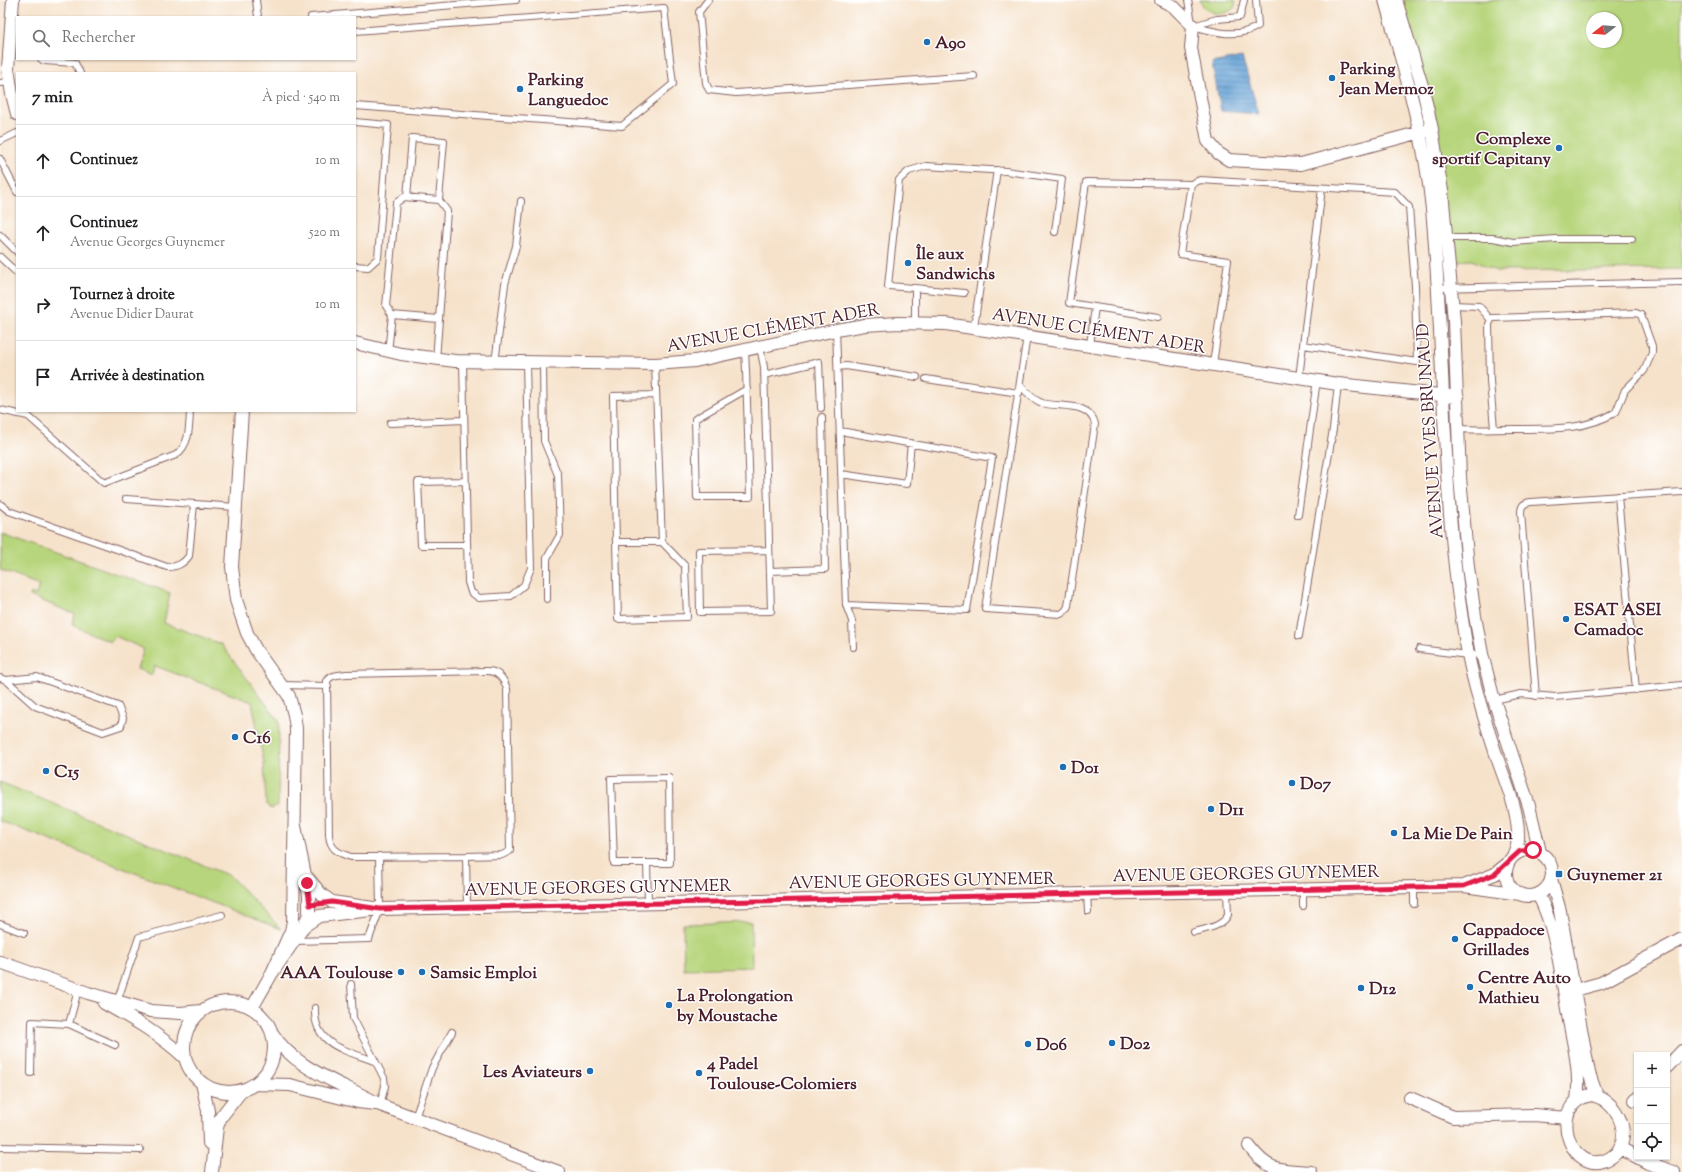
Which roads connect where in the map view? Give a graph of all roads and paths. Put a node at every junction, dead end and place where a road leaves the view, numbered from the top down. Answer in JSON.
{"nodes":[{"id":1,"x":13,"y":0,"type":"edge"},
{"id":2,"x":256,"y":0,"type":"edge"},
{"id":3,"x":516,"y":0,"type":"edge"},
{"id":4,"x":708,"y":0,"type":"edge"},
{"id":5,"x":1161,"y":0,"type":"edge"},
{"id":6,"x":1188,"y":0,"type":"edge"},
{"id":7,"x":1244,"y":0,"type":"edge"},
{"id":8,"x":1256,"y":0,"type":"edge"},
{"id":9,"x":1379,"y":0,"type":"edge"},
{"id":10,"x":1385,"y":0,"type":"edge"},
{"id":11,"x":1396,"y":0,"type":"edge"},
{"id":12,"x":258,"y":16,"type":"edge"},
{"id":13,"x":323,"y":16,"type":"edge"},
{"id":14,"x":1392,"y":23,"type":"junction"},
{"id":15,"x":1193,"y":26,"type":"junction"},
{"id":16,"x":356,"y":31,"type":"edge"},
{"id":17,"x":13,"y":55,"type":"edge"},
{"id":18,"x":42,"y":60,"type":"edge"},
{"id":19,"x":75,"y":61,"type":"edge"},
{"id":20,"x":80,"y":72,"type":"edge"},
{"id":21,"x":974,"y":76,"type":"dead end"},
{"id":22,"x":5,"y":83,"type":"edge"},
{"id":23,"x":356,"y":106,"type":"edge"},
{"id":24,"x":16,"y":111,"type":"edge"},
{"id":25,"x":356,"y":122,"type":"edge"},
{"id":26,"x":1432,"y":129,"type":"junction"},
{"id":27,"x":1419,"y":132,"type":"junction"},
{"id":28,"x":16,"y":133,"type":"edge"},
{"id":29,"x":0,"y":141,"type":"edge"},
{"id":30,"x":0,"y":158,"type":"edge"},
{"id":31,"x":997,"y":170,"type":"junction"},
{"id":32,"x":1191,"y":184,"type":"junction"},
{"id":33,"x":1322,"y":188,"type":"junction"},
{"id":34,"x":16,"y":190,"type":"edge"},
{"id":35,"x":407,"y":197,"type":"junction"},
{"id":36,"x":439,"y":200,"type":"junction"},
{"id":37,"x":521,"y":201,"type":"dead end"},
{"id":38,"x":1055,"y":232,"type":"dead end"},
{"id":39,"x":0,"y":235,"type":"edge"},
{"id":40,"x":1447,"y":238,"type":"junction"},
{"id":41,"x":1632,"y":239,"type":"dead end"},
{"id":42,"x":16,"y":251,"type":"edge"},
{"id":43,"x":0,"y":257,"type":"edge"},
{"id":44,"x":356,"y":266,"type":"edge"},
{"id":45,"x":16,"y":271,"type":"edge"},
{"id":46,"x":1682,"y":282,"type":"edge"},
{"id":47,"x":1451,"y":287,"type":"junction"},
{"id":48,"x":915,"y":288,"type":"junction"},
{"id":49,"x":1437,"y":288,"type":"junction"},
{"id":50,"x":964,"y":293,"type":"dead end"},
{"id":51,"x":1452,"y":305,"type":"junction"},
{"id":52,"x":1095,"y":307,"type":"junction"},
{"id":53,"x":392,"y":315,"type":"junction"},
{"id":54,"x":1158,"y":317,"type":"dead end"},
{"id":55,"x":440,"y":319,"type":"junction"},
{"id":56,"x":1490,"y":319,"type":"junction"},
{"id":57,"x":915,"y":323,"type":"junction"},
{"id":58,"x":974,"y":327,"type":"junction"},
{"id":59,"x":836,"y":330,"type":"junction"},
{"id":60,"x":1027,"y":336,"type":"junction"},
{"id":61,"x":356,"y":343,"type":"edge"},
{"id":62,"x":1090,"y":345,"type":"junction"},
{"id":63,"x":1303,"y":345,"type":"junction"},
{"id":64,"x":760,"y":347,"type":"junction"},
{"id":65,"x":745,"y":350,"type":"junction"},
{"id":66,"x":388,"y":352,"type":"junction"},
{"id":67,"x":436,"y":360,"type":"junction"},
{"id":68,"x":462,"y":362,"type":"junction"},
{"id":69,"x":494,"y":363,"type":"junction"},
{"id":70,"x":526,"y":363,"type":"junction"},
{"id":71,"x":543,"y":363,"type":"junction"},
{"id":72,"x":655,"y":364,"type":"junction"},
{"id":73,"x":1213,"y":364,"type":"junction"},
{"id":74,"x":838,"y":367,"type":"junction"},
{"id":75,"x":764,"y":375,"type":"junction"},
{"id":76,"x":917,"y":377,"type":"dead end"},
{"id":77,"x":1299,"y":378,"type":"junction"},
{"id":78,"x":926,"y":379,"type":"dead end"},
{"id":79,"x":1317,"y":380,"type":"junction"},
{"id":80,"x":1338,"y":384,"type":"junction"},
{"id":81,"x":1020,"y":385,"type":"junction"},
{"id":82,"x":747,"y":389,"type":"junction"},
{"id":83,"x":1019,"y":393,"type":"junction"},
{"id":84,"x":656,"y":395,"type":"junction"},
{"id":85,"x":1442,"y":396,"type":"junction"},
{"id":86,"x":1458,"y":397,"type":"junction"},
{"id":87,"x":821,"y":408,"type":"dead end"},
{"id":88,"x":0,"y":410,"type":"edge"},
{"id":89,"x":190,"y":412,"type":"edge"},
{"id":90,"x":242,"y":412,"type":"edge"},
{"id":91,"x":822,"y":416,"type":"dead end"},
{"id":92,"x":464,"y":420,"type":"junction"},
{"id":93,"x":390,"y":423,"type":"dead end"},
{"id":94,"x":1459,"y":429,"type":"junction"},
{"id":95,"x":1494,"y":429,"type":"junction"},
{"id":96,"x":840,"y":431,"type":"junction"},
{"id":97,"x":910,"y":443,"type":"junction"},
{"id":98,"x":841,"y":474,"type":"junction"},
{"id":99,"x":465,"y":481,"type":"junction"},
{"id":100,"x":1682,"y":492,"type":"edge"},
{"id":101,"x":1618,"y":496,"type":"junction"},
{"id":102,"x":126,"y":500,"type":"dead end"},
{"id":103,"x":0,"y":504,"type":"edge"},
{"id":104,"x":194,"y":504,"type":"junction"},
{"id":105,"x":236,"y":507,"type":"junction"},
{"id":106,"x":1298,"y":515,"type":"dead end"},
{"id":107,"x":616,"y":542,"type":"junction"},
{"id":108,"x":662,"y":542,"type":"junction"},
{"id":109,"x":467,"y":545,"type":"junction"},
{"id":110,"x":769,"y":550,"type":"junction"},
{"id":111,"x":770,"y":571,"type":"junction"},
{"id":112,"x":547,"y":599,"type":"dead end"},
{"id":113,"x":846,"y":604,"type":"junction"},
{"id":114,"x":1299,"y":636,"type":"dead end"},
{"id":115,"x":852,"y":647,"type":"dead end"},
{"id":116,"x":1419,"y":649,"type":"dead end"},
{"id":117,"x":1482,"y":654,"type":"junction"},
{"id":118,"x":1468,"y":655,"type":"junction"},
{"id":119,"x":3,"y":679,"type":"edge"},
{"id":120,"x":282,"y":685,"type":"junction"},
{"id":121,"x":1682,"y":685,"type":"edge"},
{"id":122,"x":328,"y":686,"type":"junction"},
{"id":123,"x":1636,"y":690,"type":"junction"},
{"id":124,"x":1536,"y":696,"type":"junction"},
{"id":125,"x":1494,"y":700,"type":"junction"},
{"id":126,"x":295,"y":826,"type":"junction"},
{"id":127,"x":1540,"y":852,"type":"junction"},
{"id":128,"x":379,"y":856,"type":"junction"},
{"id":129,"x":466,"y":856,"type":"junction"},
{"id":130,"x":1510,"y":860,"type":"junction"},
{"id":131,"x":647,"y":863,"type":"junction"},
{"id":132,"x":293,"y":872,"type":"junction"},
{"id":133,"x":305,"y":874,"type":"junction"},
{"id":134,"x":1551,"y":879,"type":"junction"},
{"id":135,"x":1464,"y":886,"type":"junction"},
{"id":136,"x":1414,"y":887,"type":"junction"},
{"id":137,"x":1303,"y":889,"type":"junction"},
{"id":138,"x":1227,"y":891,"type":"junction"},
{"id":139,"x":1087,"y":894,"type":"junction"},
{"id":140,"x":1520,"y":894,"type":"junction"},
{"id":141,"x":1538,"y":894,"type":"junction"},
{"id":142,"x":332,"y":902,"type":"junction"},
{"id":143,"x":648,"y":903,"type":"junction"},
{"id":144,"x":1414,"y":904,"type":"dead end"},
{"id":145,"x":1303,"y":906,"type":"dead end"},
{"id":146,"x":467,"y":907,"type":"junction"},
{"id":147,"x":380,"y":909,"type":"junction"},
{"id":148,"x":310,"y":911,"type":"junction"},
{"id":149,"x":1088,"y":911,"type":"dead end"},
{"id":150,"x":222,"y":915,"type":"dead end"},
{"id":151,"x":298,"y":924,"type":"junction"},
{"id":152,"x":1,"y":925,"type":"edge"},
{"id":153,"x":0,"y":932,"type":"edge"},
{"id":154,"x":24,"y":932,"type":"dead end"},
{"id":155,"x":1194,"y":932,"type":"dead end"},
{"id":156,"x":1682,"y":938,"type":"edge"},
{"id":157,"x":294,"y":941,"type":"junction"},
{"id":158,"x":0,"y":962,"type":"edge"},
{"id":159,"x":272,"y":973,"type":"junction"},
{"id":160,"x":351,"y":984,"type":"dead end"},
{"id":161,"x":1575,"y":990,"type":"junction"},
{"id":162,"x":83,"y":992,"type":"junction"},
{"id":163,"x":116,"y":1002,"type":"junction"},
{"id":164,"x":252,"y":1008,"type":"junction"},
{"id":165,"x":315,"y":1008,"type":"dead end"},
{"id":166,"x":201,"y":1010,"type":"junction"},
{"id":167,"x":69,"y":1024,"type":"junction"},
{"id":168,"x":452,"y":1032,"type":"dead end"},
{"id":169,"x":272,"y":1033,"type":"junction"},
{"id":170,"x":115,"y":1045,"type":"dead end"},
{"id":171,"x":1682,"y":1051,"type":"edge"},
{"id":172,"x":185,"y":1058,"type":"junction"},
{"id":173,"x":374,"y":1061,"type":"junction"},
{"id":174,"x":1670,"y":1063,"type":"edge"},
{"id":175,"x":31,"y":1073,"type":"dead end"},
{"id":176,"x":202,"y":1083,"type":"junction"},
{"id":177,"x":255,"y":1084,"type":"junction"},
{"id":178,"x":242,"y":1090,"type":"junction"},
{"id":179,"x":1597,"y":1096,"type":"junction"},
{"id":180,"x":1410,"y":1098,"type":"dead end"},
{"id":181,"x":1577,"y":1100,"type":"junction"},
{"id":182,"x":380,"y":1105,"type":"junction"},
{"id":183,"x":415,"y":1118,"type":"junction"},
{"id":184,"x":1567,"y":1118,"type":"junction"},
{"id":185,"x":1249,"y":1146,"type":"dead end"},
{"id":186,"x":0,"y":1147,"type":"edge"},
{"id":187,"x":1620,"y":1148,"type":"junction"},
{"id":188,"x":140,"y":1150,"type":"dead end"},
{"id":189,"x":1589,"y":1167,"type":"edge"},
{"id":190,"x":211,"y":1172,"type":"edge"},
{"id":191,"x":559,"y":1172,"type":"edge"},
{"id":192,"x":1312,"y":1172,"type":"edge"},
{"id":193,"x":1674,"y":1172,"type":"edge"}],
"edges":[{"from":1,"to":17,"type":"street"},
{"from":2,"to":12,"type":"lane"},
{"from":3,"to":13,"type":"lane"},
{"from":4,"to":21,"type":"lane"},
{"from":5,"to":15,"type":"street"},
{"from":6,"to":15,"type":"lane"},
{"from":7,"to":15,"type":"lane"},
{"from":8,"to":15,"type":"lane"},
{"from":9,"to":14,"type":"lane"},
{"from":10,"to":14,"type":"street","name":"AVENUE YVES BRUNAUD"},
{"from":11,"to":26,"type":"street","name":"AVENUE YVES BRUNAUD"},
{"from":14,"to":27,"type":"street","name":"AVENUE YVES BRUNAUD"},
{"from":15,"to":27,"type":"street"},
{"from":16,"to":23,"type":"lane"},
{"from":17,"to":22,"type":"street"},
{"from":18,"to":19,"type":"lane"},
{"from":19,"to":20,"type":"lane"},
{"from":22,"to":24,"type":"street"},
{"from":25,"to":44,"type":"lane"},
{"from":26,"to":27,"type":"street"},
{"from":26,"to":40,"type":"street","name":"AVENUE YVES BRUNAUD"},
{"from":27,"to":49,"type":"street","name":"AVENUE YVES BRUNAUD"},
{"from":28,"to":29,"type":"lane"},
{"from":30,"to":34,"type":"lane"},
{"from":31,"to":38,"type":"lane"},
{"from":31,"to":48,"type":"lane"},
{"from":31,"to":58,"type":"lane"},
{"from":32,"to":33,"type":"lane"},
{"from":32,"to":52,"type":"lane"},
{"from":32,"to":73,"type":"lane"},
{"from":33,"to":63,"type":"lane"},
{"from":33,"to":63,"type":"lane"},
{"from":35,"to":36,"type":"lane"},
{"from":35,"to":36,"type":"lane"},
{"from":35,"to":53,"type":"lane"},
{"from":36,"to":55,"type":"lane"},
{"from":37,"to":69,"type":"lane"},
{"from":39,"to":42,"type":"lane"},
{"from":40,"to":41,"type":"lane"},
{"from":40,"to":47,"type":"street","name":"AVENUE YVES BRUNAUD"},
{"from":43,"to":45,"type":"lane"},
{"from":46,"to":47,"type":"lane"},
{"from":47,"to":49,"type":"lane"},
{"from":47,"to":51,"type":"street","name":"AVENUE YVES BRUNAUD"},
{"from":48,"to":50,"type":"lane"},
{"from":48,"to":57,"type":"lane"},
{"from":49,"to":85,"type":"street","name":"AVENUE YVES BRUNAUD"},
{"from":51,"to":56,"type":"lane"},
{"from":51,"to":86,"type":"street","name":"AVENUE YVES BRUNAUD"},
{"from":52,"to":54,"type":"lane"},
{"from":52,"to":62,"type":"lane"},
{"from":53,"to":55,"type":"lane"},
{"from":53,"to":66,"type":"lane"},
{"from":55,"to":67,"type":"lane"},
{"from":56,"to":95,"type":"lane"},
{"from":56,"to":95,"type":"lane"},
{"from":57,"to":58,"type":"street","name":"AVENUE CLÉMENT ADER"},
{"from":57,"to":59,"type":"street","name":"AVENUE CLÉMENT ADER"},
{"from":58,"to":60,"type":"street","name":"AVENUE CLÉMENT ADER"},
{"from":59,"to":64,"type":"street","name":"AVENUE CLÉMENT ADER"},
{"from":59,"to":74,"type":"lane"},
{"from":60,"to":62,"type":"street","name":"AVENUE CLÉMENT ADER"},
{"from":60,"to":81,"type":"lane"},
{"from":61,"to":66,"type":"street","name":"AVENUE CLÉMENT ADER"},
{"from":62,"to":73,"type":"street","name":"AVENUE CLÉMENT ADER"},
{"from":63,"to":77,"type":"lane"},
{"from":64,"to":65,"type":"street","name":"AVENUE CLÉMENT ADER"},
{"from":64,"to":75,"type":"lane"},
{"from":65,"to":72,"type":"street","name":"AVENUE CLÉMENT ADER"},
{"from":65,"to":82,"type":"lane"},
{"from":66,"to":67,"type":"street","name":"AVENUE CLÉMENT ADER"},
{"from":67,"to":68,"type":"street","name":"AVENUE CLÉMENT ADER"},
{"from":68,"to":69,"type":"street","name":"AVENUE CLÉMENT ADER"},
{"from":68,"to":92,"type":"lane"},
{"from":69,"to":70,"type":"street","name":"AVENUE CLÉMENT ADER"},
{"from":70,"to":71,"type":"street","name":"AVENUE CLÉMENT ADER"},
{"from":70,"to":109,"type":"lane"},
{"from":71,"to":72,"type":"street","name":"AVENUE CLÉMENT ADER"},
{"from":71,"to":112,"type":"lane"},
{"from":72,"to":84,"type":"lane"},
{"from":73,"to":77,"type":"street","name":"AVENUE CLÉMENT ADER"},
{"from":74,"to":76,"type":"lane"},
{"from":74,"to":96,"type":"lane"},
{"from":75,"to":87,"type":"lane"},
{"from":75,"to":110,"type":"lane"},
{"from":77,"to":79,"type":"street","name":"AVENUE CLÉMENT ADER"},
{"from":78,"to":83,"type":"lane"},
{"from":79,"to":80,"type":"street","name":"AVENUE CLÉMENT ADER"},
{"from":79,"to":106,"type":"lane"},
{"from":80,"to":85,"type":"street","name":"AVENUE CLÉMENT ADER"},
{"from":80,"to":114,"type":"lane"},
{"from":81,"to":83,"type":"lane"},
{"from":81,"to":83,"type":"lane"},
{"from":82,"to":82,"type":"lane"},
{"from":84,"to":107,"type":"lane"},
{"from":84,"to":108,"type":"lane"},
{"from":85,"to":86,"type":"street","name":"AVENUE CLÉMENT ADER"},
{"from":85,"to":118,"type":"street","name":"AVENUE YVES BRUNAUD"},
{"from":86,"to":94,"type":"street","name":"AVENUE YVES BRUNAUD"},
{"from":88,"to":89,"type":"lane"},
{"from":90,"to":105,"type":"street"},
{"from":91,"to":111,"type":"lane"},
{"from":92,"to":93,"type":"lane"},
{"from":92,"to":99,"type":"lane"},
{"from":94,"to":95,"type":"lane"},
{"from":94,"to":117,"type":"street","name":"AVENUE YVES BRUNAUD"},
{"from":96,"to":97,"type":"lane"},
{"from":96,"to":98,"type":"lane"},
{"from":97,"to":98,"type":"lane"},
{"from":97,"to":113,"type":"lane"},
{"from":98,"to":113,"type":"lane"},
{"from":99,"to":109,"type":"lane"},
{"from":99,"to":109,"type":"lane"},
{"from":100,"to":101,"type":"lane"},
{"from":101,"to":123,"type":"lane"},
{"from":101,"to":124,"type":"lane"},
{"from":102,"to":104,"type":"lane"},
{"from":103,"to":104,"type":"lane"},
{"from":104,"to":105,"type":"lane"},
{"from":105,"to":120,"type":"street"},
{"from":107,"to":108,"type":"lane"},
{"from":107,"to":108,"type":"lane"},
{"from":110,"to":111,"type":"lane"},
{"from":110,"to":111,"type":"lane"},
{"from":113,"to":115,"type":"lane"},
{"from":116,"to":118,"type":"lane"},
{"from":117,"to":118,"type":"lane"},
{"from":117,"to":125,"type":"street","name":"AVENUE YVES BRUNAUD"},
{"from":118,"to":130,"type":"street","name":"AVENUE YVES BRUNAUD"},
{"from":119,"to":119,"type":"lane"},
{"from":120,"to":122,"type":"lane"},
{"from":120,"to":126,"type":"street"},
{"from":121,"to":123,"type":"lane"},
{"from":122,"to":128,"type":"lane"},
{"from":122,"to":129,"type":"lane"},
{"from":123,"to":124,"type":"lane"},
{"from":124,"to":125,"type":"lane"},
{"from":125,"to":127,"type":"street","name":"AVENUE YVES BRUNAUD"},
{"from":126,"to":132,"type":"street"},
{"from":126,"to":133,"type":"street"},
{"from":127,"to":130,"type":"street"},
{"from":127,"to":134,"type":"street"},
{"from":128,"to":129,"type":"lane"},
{"from":128,"to":147,"type":"lane"},
{"from":129,"to":146,"type":"lane"},
{"from":130,"to":135,"type":"street","name":"AVENUE GEORGES GUYNEMER"},
{"from":130,"to":140,"type":"street"},
{"from":131,"to":131,"type":"lane"},
{"from":131,"to":143,"type":"lane"},
{"from":132,"to":148,"type":"street"},
{"from":132,"to":151,"type":"street"},
{"from":133,"to":142,"type":"street"},
{"from":133,"to":148,"type":"street"},
{"from":134,"to":141,"type":"street"},
{"from":134,"to":161,"type":"street"},
{"from":135,"to":136,"type":"street","name":"AVENUE GEORGES GUYNEMER"},
{"from":135,"to":140,"type":"street","name":"AVENUE GEORGES GUYNEMER"},
{"from":136,"to":137,"type":"street","name":"AVENUE GEORGES GUYNEMER"},
{"from":136,"to":144,"type":"lane"},
{"from":137,"to":138,"type":"street","name":"AVENUE GEORGES GUYNEMER"},
{"from":137,"to":145,"type":"lane"},
{"from":138,"to":139,"type":"street","name":"AVENUE GEORGES GUYNEMER"},
{"from":138,"to":155,"type":"lane"},
{"from":139,"to":143,"type":"street","name":"AVENUE GEORGES GUYNEMER"},
{"from":139,"to":149,"type":"lane"},
{"from":140,"to":141,"type":"street"},
{"from":141,"to":181,"type":"street"},
{"from":142,"to":147,"type":"street","name":"AVENUE GEORGES GUYNEMER"},
{"from":142,"to":148,"type":"street","name":"AVENUE GEORGES GUYNEMER"},
{"from":143,"to":146,"type":"street","name":"AVENUE GEORGES GUYNEMER"},
{"from":146,"to":147,"type":"street","name":"AVENUE GEORGES GUYNEMER"},
{"from":147,"to":148,"type":"street","name":"AVENUE GEORGES GUYNEMER"},
{"from":147,"to":157,"type":"lane"},
{"from":148,"to":151,"type":"street"},
{"from":148,"to":151,"type":"street","name":"AVENUE GEORGES GUYNEMER"},
{"from":150,"to":163,"type":"lane"},
{"from":151,"to":157,"type":"street"},
{"from":151,"to":159,"type":"street"},
{"from":152,"to":153,"type":"lane"},
{"from":152,"to":154,"type":"lane"},
{"from":156,"to":161,"type":"street"},
{"from":157,"to":159,"type":"street"},
{"from":158,"to":162,"type":"street"},
{"from":159,"to":164,"type":"street"},
{"from":160,"to":173,"type":"lane"},
{"from":161,"to":179,"type":"street"},
{"from":162,"to":163,"type":"street"},
{"from":162,"to":167,"type":"lane"},
{"from":162,"to":172,"type":"street"},
{"from":163,"to":166,"type":"street"},
{"from":164,"to":166,"type":"street"},
{"from":164,"to":169,"type":"street"},
{"from":165,"to":173,"type":"lane"},
{"from":166,"to":172,"type":"street"},
{"from":167,"to":170,"type":"lane"},
{"from":167,"to":175,"type":"lane"},
{"from":168,"to":183,"type":"lane"},
{"from":169,"to":177,"type":"street"},
{"from":169,"to":182,"type":"street"},
{"from":171,"to":174,"type":"street"},
{"from":172,"to":176,"type":"street"},
{"from":173,"to":182,"type":"lane"},
{"from":176,"to":178,"type":"street"},
{"from":176,"to":190,"type":"street"},
{"from":177,"to":178,"type":"street"},
{"from":177,"to":182,"type":"street"},
{"from":178,"to":190,"type":"street"},
{"from":179,"to":181,"type":"street"},
{"from":179,"to":187,"type":"street"},
{"from":180,"to":184,"type":"street"},
{"from":181,"to":184,"type":"street"},
{"from":182,"to":183,"type":"street"},
{"from":183,"to":191,"type":"street"},
{"from":184,"to":189,"type":"street"},
{"from":185,"to":192,"type":"street"},
{"from":186,"to":188,"type":"lane"},
{"from":187,"to":189,"type":"street"},
{"from":187,"to":193,"type":"street"}]}
